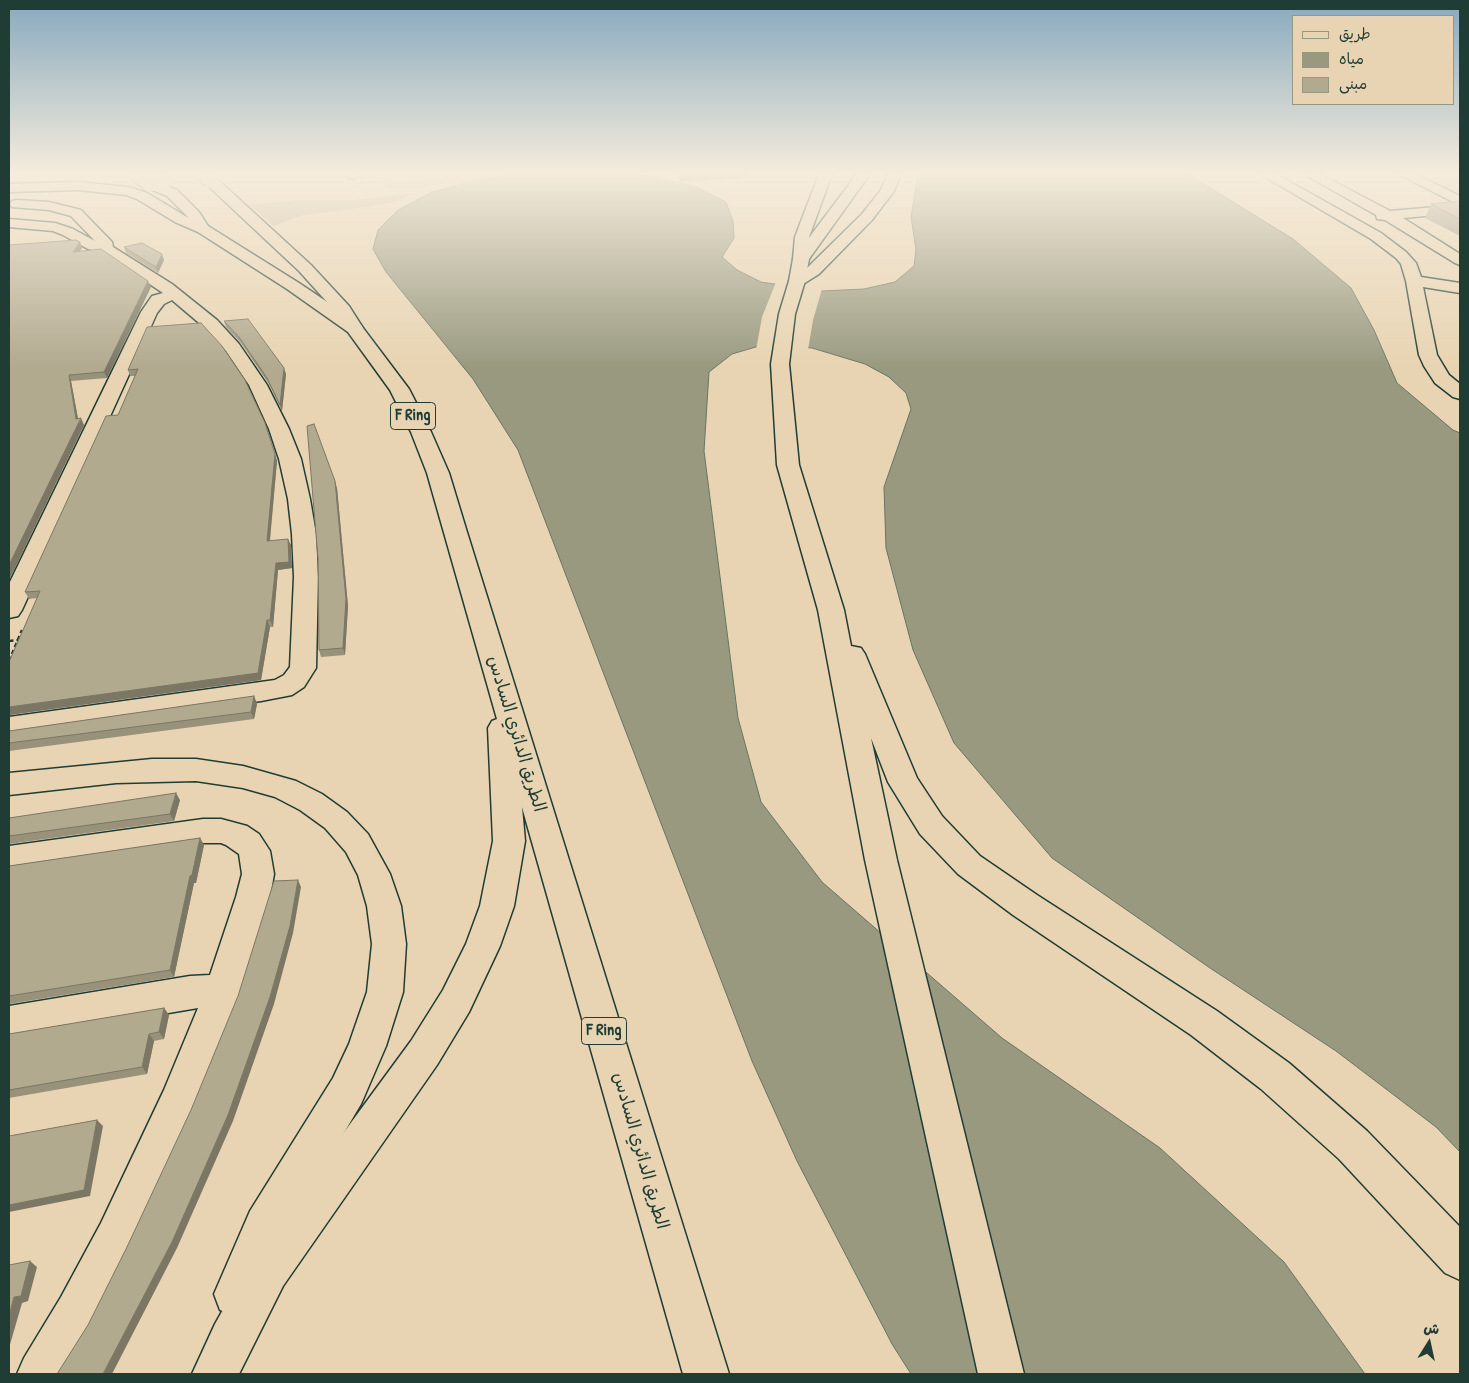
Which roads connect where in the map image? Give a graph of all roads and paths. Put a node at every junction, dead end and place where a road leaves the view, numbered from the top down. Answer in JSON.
{"nodes":[{"id":1,"x":80,"y":239,"type":"edge"},
{"id":2,"x":101,"y":239,"type":"edge"},
{"id":3,"x":218,"y":239,"type":"edge"},
{"id":4,"x":273,"y":239,"type":"edge"},
{"id":5,"x":802,"y":239,"type":"edge"},
{"id":6,"x":816,"y":239,"type":"edge"},
{"id":7,"x":844,"y":239,"type":"edge"},
{"id":8,"x":1379,"y":239,"type":"edge"},
{"id":9,"x":1425,"y":239,"type":"edge"},
{"id":10,"x":107,"y":249,"type":"junction"},
{"id":11,"x":801,"y":259,"type":"junction"},
{"id":12,"x":1460,"y":260,"type":"edge"},
{"id":13,"x":1414,"y":281,"type":"junction"},
{"id":14,"x":796,"y":284,"type":"junction"},
{"id":15,"x":1460,"y":288,"type":"edge"},
{"id":16,"x":174,"y":294,"type":"junction"},
{"id":17,"x":354,"y":328,"type":"junction"},
{"id":18,"x":1460,"y":393,"type":"edge"},
{"id":19,"x":9,"y":610,"type":"edge"},
{"id":20,"x":832,"y":610,"type":"junction"},
{"id":21,"x":28,"y":639,"type":"edge"},
{"id":22,"x":9,"y":641,"type":"edge"},
{"id":23,"x":501,"y":689,"type":"junction"},
{"id":24,"x":9,"y":727,"type":"edge"},
{"id":25,"x":9,"y":784,"type":"edge"},
{"id":26,"x":9,"y":859,"type":"edge"},
{"id":27,"x":223,"y":991,"type":"junction"},
{"id":28,"x":9,"y":1023,"type":"edge"},
{"id":29,"x":1460,"y":1258,"type":"edge"},
{"id":30,"x":40,"y":1374,"type":"edge"},
{"id":31,"x":208,"y":1374,"type":"edge"},
{"id":32,"x":215,"y":1374,"type":"edge"},
{"id":33,"x":706,"y":1374,"type":"edge"},
{"id":34,"x":1001,"y":1374,"type":"edge"}],
"edges":[{"from":1,"to":10,"type":"main road"},
{"from":2,"to":10,"type":"main road"},
{"from":3,"to":17,"type":"main road","name":"الطريق الدائري السادس","number":"F Ring"},
{"from":4,"to":17,"type":"main road"},
{"from":5,"to":11,"type":"main road"},
{"from":6,"to":11,"type":"main road"},
{"from":7,"to":14,"type":"main road"},
{"from":8,"to":13,"type":"main road"},
{"from":9,"to":12,"type":"main road"},
{"from":10,"to":16,"type":"main road"},
{"from":11,"to":14,"type":"main road"},
{"from":13,"to":15,"type":"main road"},
{"from":13,"to":18,"type":"main road"},
{"from":14,"to":20,"type":"main road"},
{"from":16,"to":19,"type":"main road"},
{"from":16,"to":24,"type":"main road"},
{"from":17,"to":23,"type":"main road","name":"الطريق الدائري السادس","number":"F Ring"},
{"from":20,"to":29,"type":"main road"},
{"from":20,"to":34,"type":"main road"},
{"from":21,"to":22,"type":"path"},
{"from":23,"to":32,"type":"main road"},
{"from":23,"to":33,"type":"main road","name":"الطريق الدائري السادس","number":"F Ring"},
{"from":25,"to":31,"type":"main road"},
{"from":26,"to":27,"type":"main road"},
{"from":27,"to":28,"type":"main road"},
{"from":27,"to":30,"type":"main road"}]}
